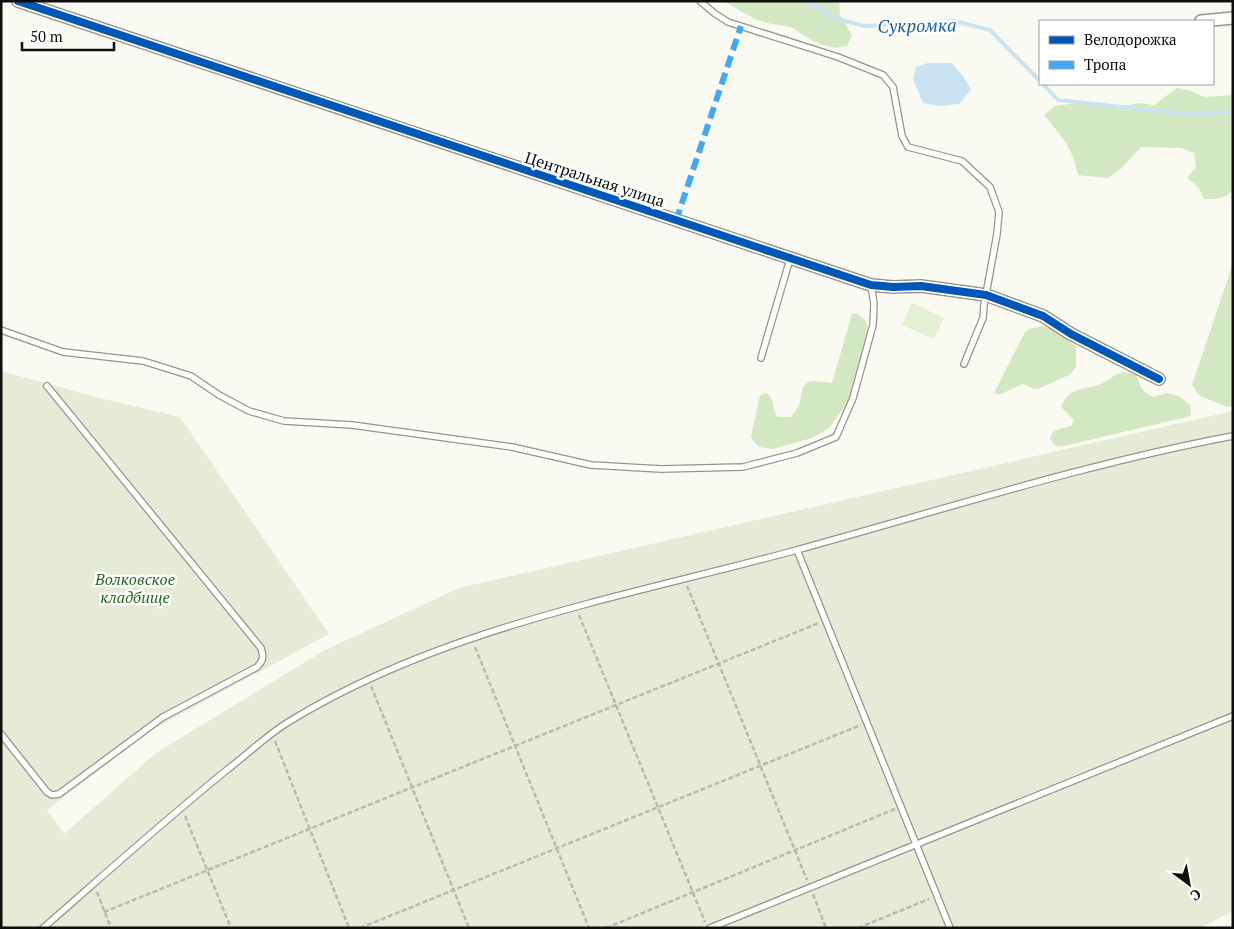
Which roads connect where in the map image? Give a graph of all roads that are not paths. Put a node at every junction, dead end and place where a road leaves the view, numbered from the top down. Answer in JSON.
{"nodes":[{"id":1,"x":18,"y":1,"type":"edge"},
{"id":2,"x":700,"y":1,"type":"edge"},
{"id":3,"x":1233,"y":18,"type":"edge"},
{"id":4,"x":1212,"y":20,"type":"edge"},
{"id":5,"x":790,"y":259,"type":"junction"},
{"id":6,"x":871,"y":285,"type":"junction"},
{"id":7,"x":986,"y":294,"type":"junction"},
{"id":8,"x":1,"y":330,"type":"edge"},
{"id":9,"x":761,"y":358,"type":"dead end"},
{"id":10,"x":964,"y":364,"type":"dead end"},
{"id":11,"x":1159,"y":379,"type":"dead end"},
{"id":12,"x":47,"y":386,"type":"dead end"},
{"id":13,"x":1233,"y":436,"type":"edge"},
{"id":14,"x":797,"y":550,"type":"junction"},
{"id":15,"x":1233,"y":716,"type":"edge"},
{"id":16,"x":1,"y":734,"type":"edge"},
{"id":17,"x":916,"y":845,"type":"junction"},
{"id":18,"x":43,"y":928,"type":"edge"},
{"id":19,"x":709,"y":928,"type":"edge"},
{"id":20,"x":950,"y":928,"type":"edge"}],
"edges":[{"from":1,"to":5,"type":"street","name":"Центральная улица"},
{"from":2,"to":7,"type":"lane"},
{"from":3,"to":4,"type":"street"},
{"from":5,"to":6,"type":"street","name":"Центральная улица"},
{"from":5,"to":9,"type":"lane"},
{"from":6,"to":7,"type":"street","name":"Центральная улица"},
{"from":6,"to":8,"type":"lane"},
{"from":7,"to":10,"type":"lane"},
{"from":7,"to":11,"type":"street","name":"Центральная улица"},
{"from":12,"to":16,"type":"lane"},
{"from":13,"to":14,"type":"lane"},
{"from":14,"to":17,"type":"lane"},
{"from":14,"to":18,"type":"lane"},
{"from":15,"to":17,"type":"lane"},
{"from":17,"to":19,"type":"lane"},
{"from":17,"to":20,"type":"lane"}]}
